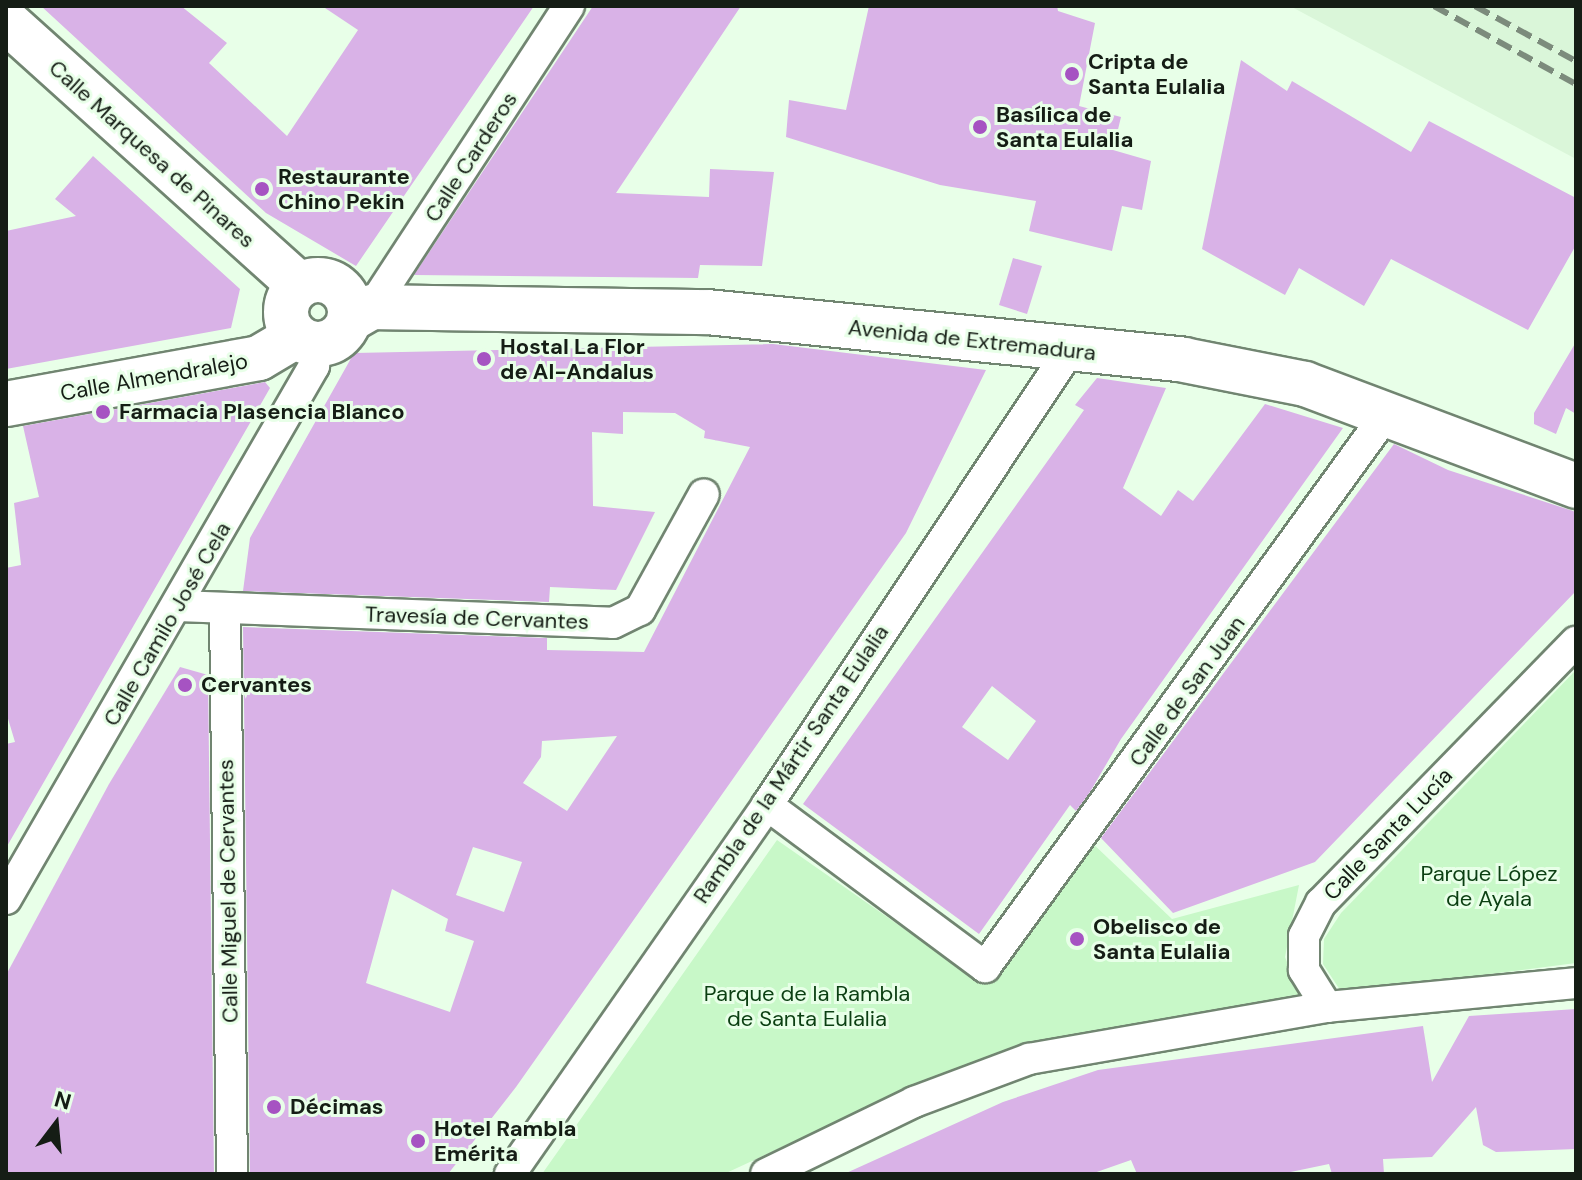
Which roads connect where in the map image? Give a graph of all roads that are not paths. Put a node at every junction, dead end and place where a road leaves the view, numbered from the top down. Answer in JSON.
{"nodes":[{"id":1,"x":569,"y":6,"type":"edge"},
{"id":2,"x":6,"y":21,"type":"edge"},
{"id":3,"x":299,"y":285,"type":"junction"},
{"id":4,"x":361,"y":313,"type":"junction"},
{"id":5,"x":305,"y":340,"type":"junction"},
{"id":6,"x":1069,"y":351,"type":"junction"},
{"id":7,"x":6,"y":404,"type":"edge"},
{"id":8,"x":1387,"y":413,"type":"junction"},
{"id":9,"x":1576,"y":486,"type":"edge"},
{"id":10,"x":704,"y":494,"type":"dead end"},
{"id":11,"x":178,"y":606,"type":"junction"},
{"id":12,"x":225,"y":609,"type":"junction"},
{"id":13,"x":1576,"y":642,"type":"edge"},
{"id":14,"x":767,"y":805,"type":"junction"},
{"id":15,"x":6,"y":899,"type":"edge"},
{"id":16,"x":985,"y":967,"type":"joint"},
{"id":17,"x":1576,"y":983,"type":"edge"},
{"id":18,"x":1327,"y":1007,"type":"junction"},
{"id":19,"x":232,"y":1174,"type":"edge"},
{"id":20,"x":510,"y":1174,"type":"edge"},
{"id":21,"x":766,"y":1174,"type":"edge"}],
"edges":[{"from":1,"to":4,"type":"street","name":"Calle Carderos"},
{"from":2,"to":3,"type":"main road","name":"Calle Marquesa de Pinares"},
{"from":3,"to":4,"type":"main road"},
{"from":3,"to":5,"type":"main road"},
{"from":4,"to":5,"type":"main road"},
{"from":4,"to":6,"type":"main road","name":"Avenida de Extremadura"},
{"from":5,"to":7,"type":"main road","name":"Calle Almendralejo"},
{"from":5,"to":11,"type":"street","name":"Calle Camilo José Cela"},
{"from":6,"to":8,"type":"main road","name":"Avenida de Extremadura"},
{"from":6,"to":14,"type":"street","name":"Rambla de la Mártir Santa Eulalia"},
{"from":8,"to":9,"type":"main road","name":"Avenida de Extremadura"},
{"from":8,"to":16,"type":"street","name":"Calle de San Juan"},
{"from":10,"to":12,"type":"street","name":"Travesía de Cervantes"},
{"from":11,"to":12,"type":"street","name":"Travesía de Cervantes"},
{"from":11,"to":15,"type":"street","name":"Calle Camilo José Cela"},
{"from":12,"to":19,"type":"street","name":"Calle Miguel de Cervantes"},
{"from":13,"to":18,"type":"street","name":"Calle Santa Lucía"},
{"from":14,"to":16,"type":"street","name":"Rambla de la Mártir Santa Eulalia"},
{"from":14,"to":20,"type":"street","name":"Rambla de la Mártir Santa Eulalia"},
{"from":17,"to":18,"type":"street"},
{"from":18,"to":21,"type":"street"}]}
